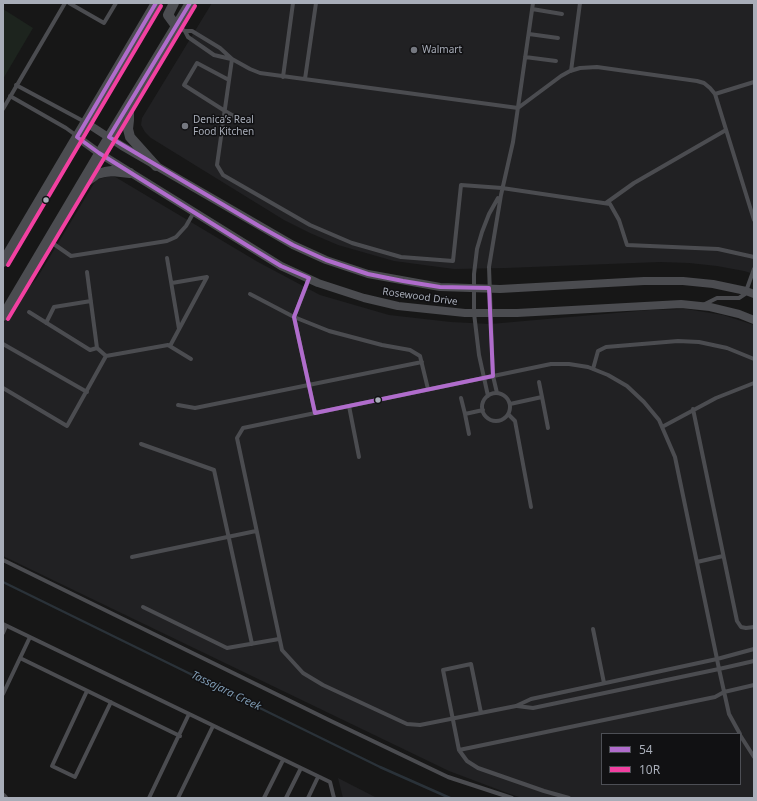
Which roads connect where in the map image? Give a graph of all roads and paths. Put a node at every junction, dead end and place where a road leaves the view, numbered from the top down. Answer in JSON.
{"nodes":[{"id":1,"x":65,"y":3,"type":"edge"},
{"id":2,"x":69,"y":3,"type":"edge"},
{"id":3,"x":116,"y":3,"type":"edge"},
{"id":4,"x":156,"y":3,"type":"edge"},
{"id":5,"x":174,"y":3,"type":"edge"},
{"id":6,"x":190,"y":3,"type":"edge"},
{"id":7,"x":293,"y":3,"type":"edge"},
{"id":8,"x":316,"y":3,"type":"edge"},
{"id":9,"x":533,"y":3,"type":"edge"},
{"id":10,"x":580,"y":3,"type":"edge"},
{"id":11,"x":532,"y":9,"type":"junction"},
{"id":12,"x":562,"y":14,"type":"dead end"},
{"id":13,"x":176,"y":26,"type":"junction"},
{"id":14,"x":185,"y":31,"type":"junction"},
{"id":15,"x":529,"y":34,"type":"junction"},
{"id":16,"x":558,"y":38,"type":"dead end"},
{"id":17,"x":525,"y":57,"type":"junction"},
{"id":18,"x":232,"y":59,"type":"junction"},
{"id":19,"x":556,"y":61,"type":"dead end"},
{"id":20,"x":571,"y":71,"type":"junction"},
{"id":21,"x":283,"y":76,"type":"junction"},
{"id":22,"x":229,"y":80,"type":"junction"},
{"id":23,"x":305,"y":80,"type":"junction"},
{"id":24,"x":754,"y":82,"type":"edge"},
{"id":25,"x":16,"y":85,"type":"junction"},
{"id":26,"x":715,"y":94,"type":"junction"},
{"id":27,"x":10,"y":96,"type":"junction"},
{"id":28,"x":129,"y":104,"type":"junction"},
{"id":29,"x":518,"y":108,"type":"junction"},
{"id":30,"x":3,"y":109,"type":"edge"},
{"id":31,"x":225,"y":111,"type":"junction"},
{"id":32,"x":85,"y":122,"type":"junction"},
{"id":33,"x":244,"y":122,"type":"dead end"},
{"id":34,"x":726,"y":130,"type":"junction"},
{"id":35,"x":77,"y":136,"type":"junction"},
{"id":36,"x":109,"y":137,"type":"junction"},
{"id":37,"x":99,"y":153,"type":"junction"},
{"id":38,"x":156,"y":166,"type":"junction"},
{"id":39,"x":130,"y":172,"type":"junction"},
{"id":40,"x":80,"y":186,"type":"junction"},
{"id":41,"x":502,"y":188,"type":"junction"},
{"id":42,"x":501,"y":195,"type":"junction"},
{"id":43,"x":606,"y":203,"type":"junction"},
{"id":44,"x":194,"y":212,"type":"junction"},
{"id":45,"x":754,"y":220,"type":"edge"},
{"id":46,"x":48,"y":240,"type":"junction"},
{"id":47,"x":754,"y":257,"type":"edge"},
{"id":48,"x":167,"y":258,"type":"dead end"},
{"id":49,"x":3,"y":262,"type":"edge"},
{"id":50,"x":754,"y":269,"type":"edge"},
{"id":51,"x":87,"y":272,"type":"dead end"},
{"id":52,"x":309,"y":278,"type":"junction"},
{"id":53,"x":172,"y":283,"type":"junction"},
{"id":54,"x":474,"y":288,"type":"junction"},
{"id":55,"x":489,"y":288,"type":"junction"},
{"id":56,"x":750,"y":292,"type":"edge"},
{"id":57,"x":250,"y":294,"type":"dead end"},
{"id":58,"x":91,"y":301,"type":"junction"},
{"id":59,"x":700,"y":306,"type":"junction"},
{"id":60,"x":29,"y":312,"type":"dead end"},
{"id":61,"x":474,"y":313,"type":"junction"},
{"id":62,"x":490,"y":313,"type":"junction"},
{"id":63,"x":3,"y":316,"type":"edge"},
{"id":64,"x":294,"y":317,"type":"junction"},
{"id":65,"x":754,"y":320,"type":"edge"},
{"id":66,"x":46,"y":322,"type":"junction"},
{"id":67,"x":179,"y":330,"type":"junction"},
{"id":68,"x":3,"y":344,"type":"edge"},
{"id":69,"x":170,"y":346,"type":"junction"},
{"id":70,"x":97,"y":348,"type":"junction"},
{"id":71,"x":106,"y":356,"type":"junction"},
{"id":72,"x":191,"y":359,"type":"dead end"},
{"id":73,"x":754,"y":359,"type":"edge"},
{"id":74,"x":422,"y":362,"type":"junction"},
{"id":75,"x":593,"y":369,"type":"junction"},
{"id":76,"x":493,"y":376,"type":"junction"},
{"id":77,"x":484,"y":377,"type":"junction"},
{"id":78,"x":539,"y":382,"type":"dead end"},
{"id":79,"x":754,"y":383,"type":"edge"},
{"id":80,"x":309,"y":386,"type":"junction"},
{"id":81,"x":3,"y":388,"type":"edge"},
{"id":82,"x":428,"y":389,"type":"junction"},
{"id":83,"x":86,"y":392,"type":"junction"},
{"id":84,"x":497,"y":393,"type":"junction"},
{"id":85,"x":488,"y":396,"type":"junction"},
{"id":86,"x":542,"y":397,"type":"junction"},
{"id":87,"x":461,"y":398,"type":"dead end"},
{"id":88,"x":510,"y":404,"type":"junction"},
{"id":89,"x":178,"y":405,"type":"dead end"},
{"id":90,"x":349,"y":406,"type":"junction"},
{"id":91,"x":693,"y":409,"type":"junction"},
{"id":92,"x":483,"y":410,"type":"junction"},
{"id":93,"x":315,"y":413,"type":"junction"},
{"id":94,"x":465,"y":414,"type":"junction"},
{"id":95,"x":508,"y":414,"type":"junction"},
{"id":96,"x":662,"y":427,"type":"junction"},
{"id":97,"x":548,"y":428,"type":"dead end"},
{"id":98,"x":469,"y":434,"type":"dead end"},
{"id":99,"x":141,"y":444,"type":"dead end"},
{"id":100,"x":359,"y":457,"type":"dead end"},
{"id":101,"x":531,"y":507,"type":"dead end"},
{"id":102,"x":256,"y":531,"type":"junction"},
{"id":103,"x":229,"y":537,"type":"junction"},
{"id":104,"x":723,"y":556,"type":"junction"},
{"id":105,"x":132,"y":557,"type":"dead end"},
{"id":106,"x":3,"y":560,"type":"edge"},
{"id":107,"x":697,"y":562,"type":"junction"},
{"id":108,"x":143,"y":607,"type":"dead end"},
{"id":109,"x":5,"y":625,"type":"edge"},
{"id":110,"x":754,"y":628,"type":"edge"},
{"id":111,"x":593,"y":629,"type":"dead end"},
{"id":112,"x":3,"y":633,"type":"edge"},
{"id":113,"x":30,"y":637,"type":"junction"},
{"id":114,"x":279,"y":639,"type":"junction"},
{"id":115,"x":252,"y":644,"type":"junction"},
{"id":116,"x":754,"y":649,"type":"edge"},
{"id":117,"x":20,"y":658,"type":"junction"},
{"id":118,"x":716,"y":659,"type":"junction"},
{"id":119,"x":754,"y":661,"type":"edge"},
{"id":120,"x":719,"y":669,"type":"junction"},
{"id":121,"x":604,"y":683,"type":"junction"},
{"id":122,"x":754,"y":685,"type":"edge"},
{"id":123,"x":87,"y":691,"type":"junction"},
{"id":124,"x":724,"y":692,"type":"junction"},
{"id":125,"x":3,"y":694,"type":"edge"},
{"id":126,"x":111,"y":702,"type":"junction"},
{"id":127,"x":516,"y":706,"type":"junction"},
{"id":128,"x":481,"y":713,"type":"junction"},
{"id":129,"x":189,"y":714,"type":"junction"},
{"id":130,"x":453,"y":719,"type":"junction"},
{"id":131,"x":213,"y":726,"type":"junction"},
{"id":132,"x":739,"y":733,"type":"edge"},
{"id":133,"x":180,"y":736,"type":"junction"},
{"id":134,"x":741,"y":736,"type":"edge"},
{"id":135,"x":459,"y":750,"type":"junction"},
{"id":136,"x":754,"y":757,"type":"edge"},
{"id":137,"x":283,"y":760,"type":"junction"},
{"id":138,"x":301,"y":768,"type":"junction"},
{"id":139,"x":318,"y":777,"type":"junction"},
{"id":140,"x":149,"y":798,"type":"edge"},
{"id":141,"x":178,"y":798,"type":"edge"},
{"id":142,"x":264,"y":798,"type":"edge"},
{"id":143,"x":286,"y":798,"type":"edge"},
{"id":144,"x":308,"y":798,"type":"edge"},
{"id":145,"x":334,"y":798,"type":"edge"},
{"id":146,"x":512,"y":798,"type":"edge"},
{"id":147,"x":569,"y":798,"type":"edge"}],
"edges":[{"from":1,"to":25,"type":"lane"},
{"from":2,"to":3,"type":"lane"},
{"from":4,"to":32,"type":"street"},
{"from":5,"to":13,"type":"street"},
{"from":6,"to":13,"type":"street"},
{"from":7,"to":21,"type":"lane"},
{"from":8,"to":23,"type":"lane"},
{"from":9,"to":11,"type":"lane"},
{"from":10,"to":20,"type":"lane"},
{"from":11,"to":12,"type":"lane"},
{"from":11,"to":15,"type":"lane"},
{"from":13,"to":14,"type":"lane"},
{"from":13,"to":28,"type":"street"},
{"from":14,"to":18,"type":"lane"},
{"from":14,"to":18,"type":"lane"},
{"from":15,"to":16,"type":"lane"},
{"from":15,"to":17,"type":"lane"},
{"from":17,"to":19,"type":"lane"},
{"from":17,"to":29,"type":"lane"},
{"from":18,"to":21,"type":"lane"},
{"from":18,"to":22,"type":"lane"},
{"from":20,"to":26,"type":"lane"},
{"from":20,"to":29,"type":"lane"},
{"from":21,"to":23,"type":"lane"},
{"from":22,"to":31,"type":"lane"},
{"from":22,"to":31,"type":"lane"},
{"from":23,"to":29,"type":"lane"},
{"from":24,"to":26,"type":"lane"},
{"from":25,"to":27,"type":"lane"},
{"from":25,"to":32,"type":"lane"},
{"from":26,"to":34,"type":"lane"},
{"from":27,"to":30,"type":"lane"},
{"from":27,"to":35,"type":"lane"},
{"from":28,"to":36,"type":"street"},
{"from":28,"to":38,"type":"street"},
{"from":29,"to":41,"type":"lane"},
{"from":31,"to":33,"type":"lane"},
{"from":31,"to":41,"type":"lane"},
{"from":32,"to":35,"type":"street"},
{"from":32,"to":36,"type":"street","name":"Rosewood Drive"},
{"from":34,"to":43,"type":"lane"},
{"from":34,"to":45,"type":"lane"},
{"from":35,"to":37,"type":"street","name":"Rosewood Drive"},
{"from":35,"to":49,"type":"street"},
{"from":36,"to":37,"type":"street"},
{"from":36,"to":38,"type":"street","name":"Rosewood Drive"},
{"from":37,"to":39,"type":"street","name":"Rosewood Drive"},
{"from":37,"to":40,"type":"street"},
{"from":38,"to":54,"type":"street","name":"Rosewood Drive"},
{"from":39,"to":40,"type":"street"},
{"from":39,"to":44,"type":"street","name":"Rosewood Drive"},
{"from":40,"to":46,"type":"street"},
{"from":41,"to":42,"type":"lane"},
{"from":41,"to":43,"type":"lane"},
{"from":42,"to":54,"type":"lane"},
{"from":42,"to":55,"type":"lane"},
{"from":43,"to":47,"type":"lane"},
{"from":44,"to":46,"type":"lane"},
{"from":44,"to":52,"type":"street","name":"Rosewood Drive"},
{"from":46,"to":63,"type":"street"},
{"from":48,"to":53,"type":"lane"},
{"from":50,"to":56,"type":"lane"},
{"from":51,"to":58,"type":"lane"},
{"from":52,"to":61,"type":"street","name":"Rosewood Drive"},
{"from":52,"to":64,"type":"lane"},
{"from":53,"to":67,"type":"lane"},
{"from":53,"to":67,"type":"lane"},
{"from":54,"to":55,"type":"street","name":"Rosewood Drive"},
{"from":54,"to":61,"type":"lane"},
{"from":55,"to":56,"type":"street","name":"Rosewood Drive"},
{"from":55,"to":62,"type":"lane"},
{"from":56,"to":59,"type":"lane"},
{"from":57,"to":64,"type":"lane"},
{"from":58,"to":66,"type":"lane"},
{"from":58,"to":70,"type":"lane"},
{"from":59,"to":62,"type":"street","name":"Rosewood Drive"},
{"from":59,"to":65,"type":"street","name":"Rosewood Drive"},
{"from":60,"to":66,"type":"lane"},
{"from":61,"to":62,"type":"street","name":"Rosewood Drive"},
{"from":61,"to":77,"type":"lane"},
{"from":62,"to":76,"type":"lane"},
{"from":64,"to":74,"type":"lane"},
{"from":64,"to":80,"type":"lane"},
{"from":66,"to":70,"type":"lane"},
{"from":67,"to":69,"type":"lane"},
{"from":68,"to":83,"type":"lane"},
{"from":69,"to":71,"type":"lane"},
{"from":69,"to":72,"type":"lane"},
{"from":70,"to":71,"type":"lane"},
{"from":71,"to":83,"type":"lane"},
{"from":73,"to":75,"type":"lane"},
{"from":74,"to":80,"type":"lane"},
{"from":74,"to":82,"type":"lane"},
{"from":75,"to":76,"type":"lane"},
{"from":75,"to":96,"type":"lane"},
{"from":76,"to":77,"type":"lane"},
{"from":76,"to":84,"type":"lane"},
{"from":77,"to":82,"type":"lane"},
{"from":77,"to":85,"type":"lane"},
{"from":78,"to":86,"type":"lane"},
{"from":79,"to":91,"type":"lane"},
{"from":80,"to":89,"type":"lane"},
{"from":80,"to":93,"type":"lane"},
{"from":81,"to":83,"type":"lane"},
{"from":82,"to":90,"type":"lane"},
{"from":84,"to":85,"type":"lane"},
{"from":84,"to":88,"type":"lane"},
{"from":85,"to":92,"type":"lane"},
{"from":86,"to":88,"type":"lane"},
{"from":86,"to":97,"type":"lane"},
{"from":87,"to":94,"type":"lane"},
{"from":88,"to":95,"type":"lane"},
{"from":90,"to":93,"type":"lane"},
{"from":90,"to":100,"type":"lane"},
{"from":91,"to":96,"type":"lane"},
{"from":91,"to":104,"type":"lane"},
{"from":92,"to":94,"type":"lane"},
{"from":92,"to":95,"type":"lane"},
{"from":93,"to":102,"type":"lane"},
{"from":94,"to":98,"type":"lane"},
{"from":95,"to":101,"type":"lane"},
{"from":96,"to":107,"type":"lane"},
{"from":99,"to":103,"type":"lane"},
{"from":102,"to":103,"type":"lane"},
{"from":102,"to":114,"type":"lane"},
{"from":103,"to":105,"type":"lane"},
{"from":103,"to":115,"type":"lane"},
{"from":104,"to":107,"type":"lane"},
{"from":104,"to":110,"type":"lane"},
{"from":106,"to":146,"type":"lane"},
{"from":107,"to":118,"type":"lane"},
{"from":108,"to":115,"type":"lane"},
{"from":109,"to":112,"type":"lane"},
{"from":109,"to":113,"type":"lane"},
{"from":111,"to":121,"type":"lane"},
{"from":113,"to":117,"type":"lane"},
{"from":113,"to":129,"type":"lane"},
{"from":114,"to":115,"type":"lane"},
{"from":114,"to":130,"type":"lane"},
{"from":116,"to":118,"type":"lane"},
{"from":117,"to":123,"type":"lane"},
{"from":117,"to":125,"type":"lane"},
{"from":118,"to":120,"type":"lane"},
{"from":118,"to":121,"type":"lane"},
{"from":119,"to":120,"type":"lane"},
{"from":120,"to":124,"type":"lane"},
{"from":120,"to":127,"type":"lane"},
{"from":121,"to":127,"type":"lane"},
{"from":122,"to":124,"type":"lane"},
{"from":123,"to":126,"type":"lane"},
{"from":123,"to":126,"type":"lane"},
{"from":124,"to":132,"type":"lane"},
{"from":124,"to":135,"type":"lane"},
{"from":126,"to":133,"type":"lane"},
{"from":127,"to":128,"type":"lane"},
{"from":128,"to":130,"type":"lane"},
{"from":128,"to":130,"type":"lane"},
{"from":129,"to":131,"type":"lane"},
{"from":129,"to":133,"type":"lane"},
{"from":130,"to":135,"type":"lane"},
{"from":131,"to":137,"type":"lane"},
{"from":131,"to":141,"type":"lane"},
{"from":133,"to":140,"type":"lane"},
{"from":134,"to":136,"type":"lane"},
{"from":135,"to":147,"type":"lane"},
{"from":137,"to":138,"type":"lane"},
{"from":137,"to":142,"type":"lane"},
{"from":138,"to":139,"type":"lane"},
{"from":138,"to":143,"type":"lane"},
{"from":139,"to":144,"type":"lane"},
{"from":139,"to":145,"type":"lane"}]}
